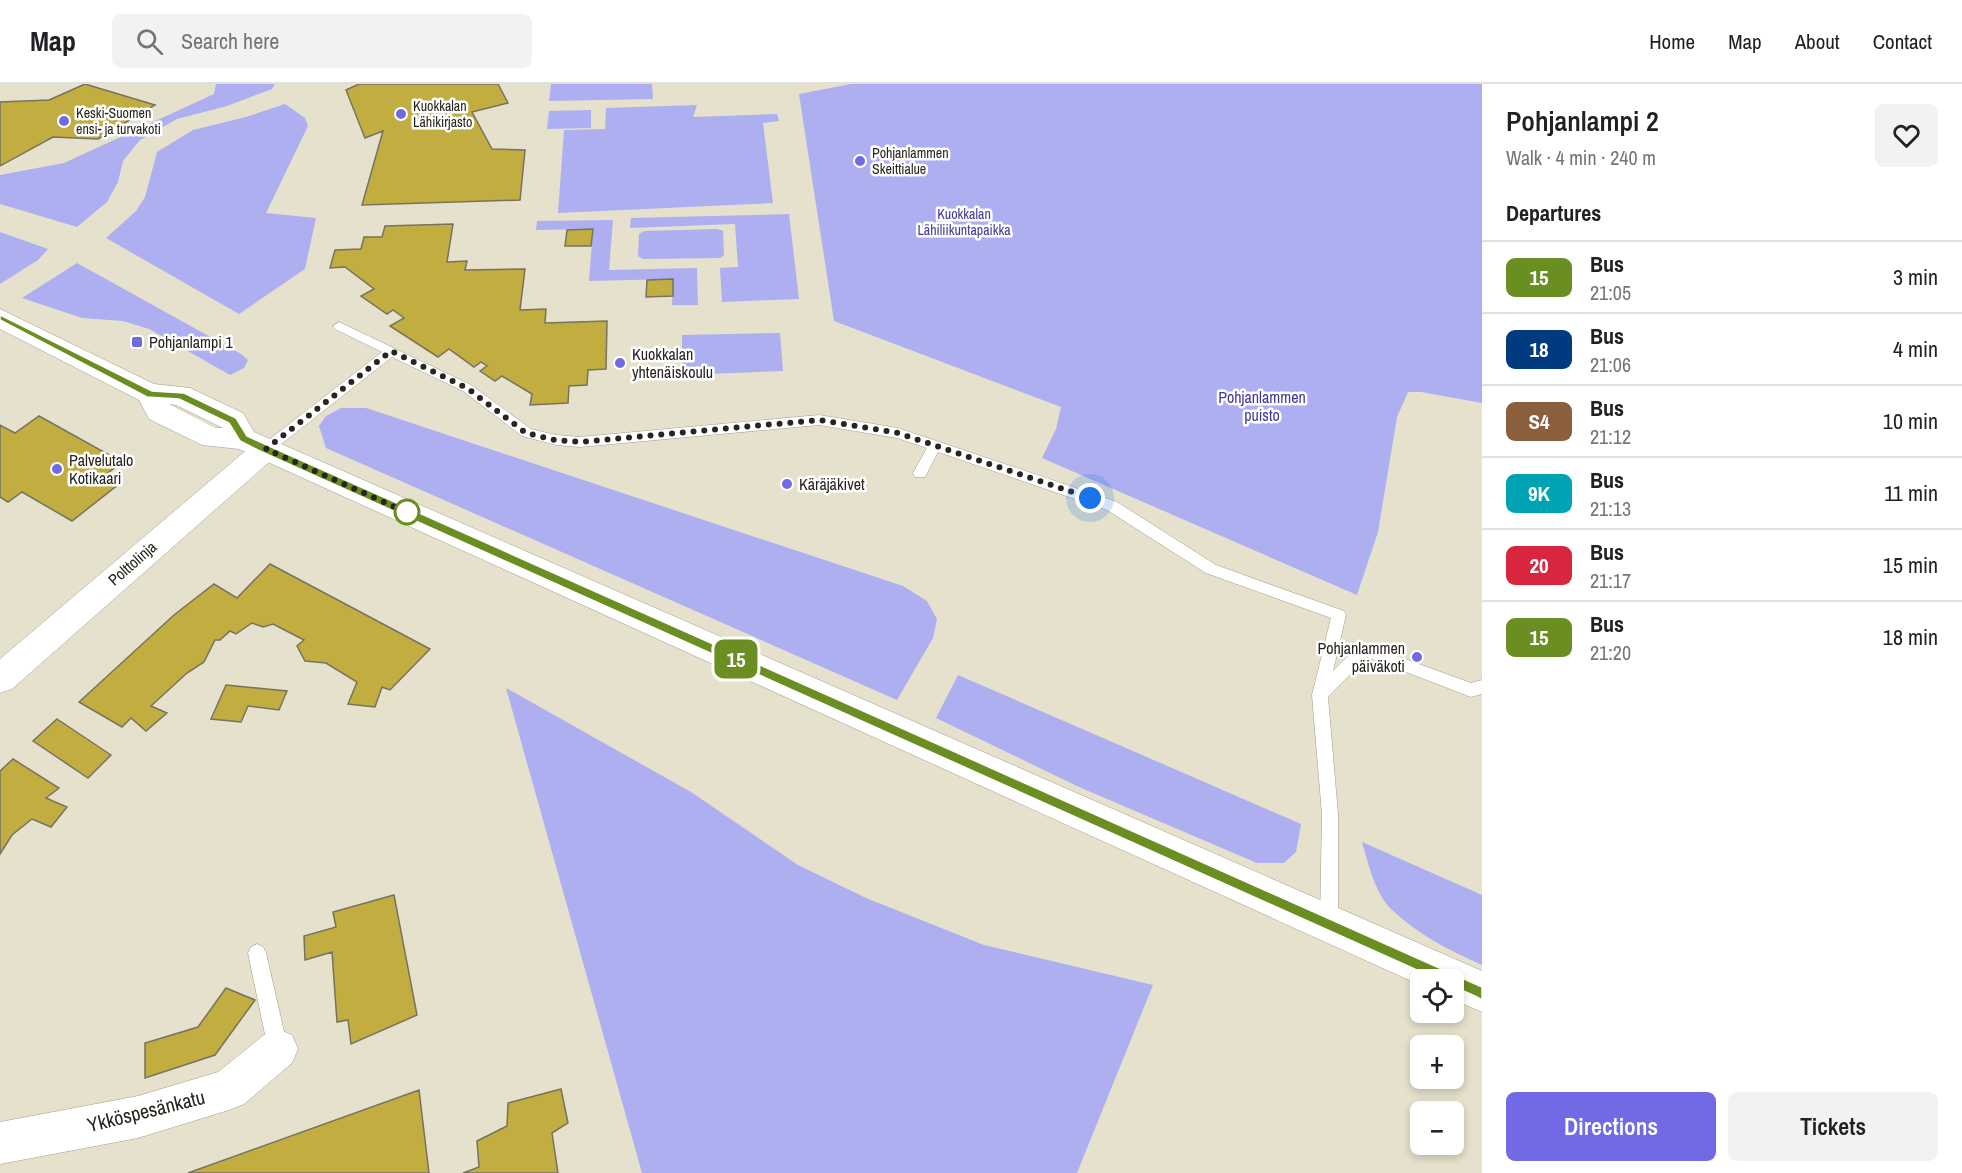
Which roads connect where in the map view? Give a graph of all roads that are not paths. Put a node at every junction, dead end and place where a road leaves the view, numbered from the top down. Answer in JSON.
{"nodes":[{"id":1,"x":0,"y":318,"type":"edge"},
{"id":2,"x":339,"y":326,"type":"dead end"},
{"id":3,"x":391,"y":351,"type":"junction"},
{"id":4,"x":255,"y":444,"type":"junction"},
{"id":5,"x":935,"y":446,"type":"junction"},
{"id":6,"x":920,"y":473,"type":"dead end"},
{"id":7,"x":0,"y":679,"type":"edge"},
{"id":8,"x":1482,"y":687,"type":"edge"},
{"id":9,"x":1320,"y":695,"type":"junction"},
{"id":10,"x":1329,"y":923,"type":"junction"},
{"id":11,"x":257,"y":953,"type":"dead end"},
{"id":12,"x":1482,"y":992,"type":"edge"},
{"id":13,"x":278,"y":1049,"type":"joint"},
{"id":14,"x":0,"y":1143,"type":"edge"}],
"edges":[{"from":1,"to":4,"type":"main road"},
{"from":2,"to":3,"type":"lane"},
{"from":3,"to":4,"type":"lane"},
{"from":3,"to":5,"type":"lane"},
{"from":4,"to":7,"type":"street","name":"Polttolinja"},
{"from":4,"to":10,"type":"main road"},
{"from":5,"to":6,"type":"lane"},
{"from":5,"to":9,"type":"lane"},
{"from":8,"to":9,"type":"lane"},
{"from":9,"to":10,"type":"lane"},
{"from":10,"to":12,"type":"main road"},
{"from":11,"to":13,"type":"lane"},
{"from":13,"to":14,"type":"street","name":"Ykköspesänkatu"}]}
